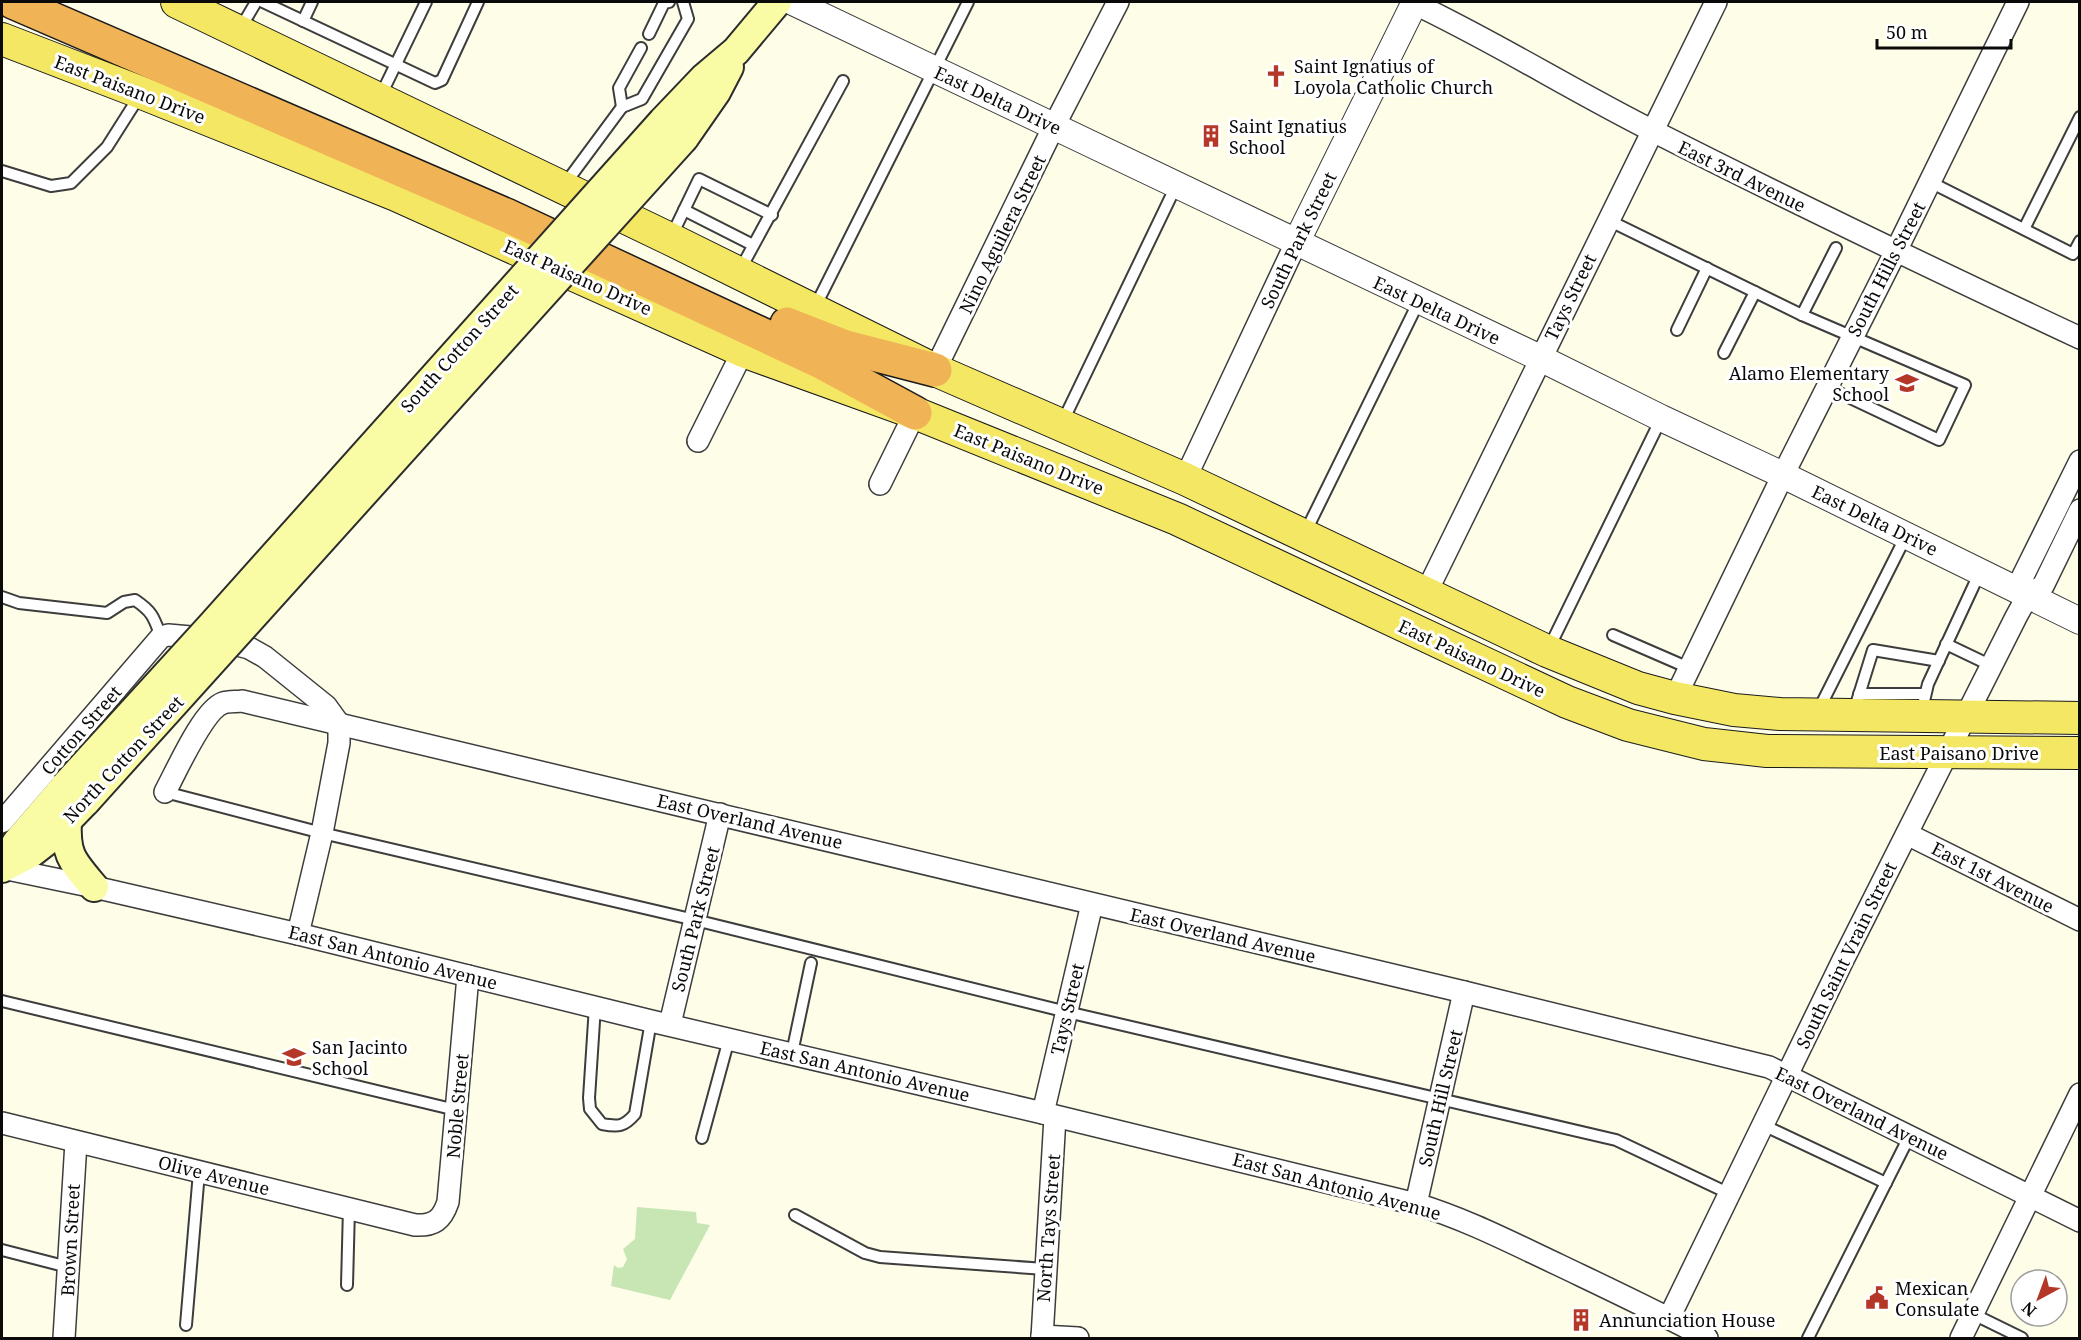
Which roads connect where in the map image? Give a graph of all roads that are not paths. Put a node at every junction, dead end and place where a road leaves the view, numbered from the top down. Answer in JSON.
{"nodes":[{"id":1,"x":13,"y":2,"type":"edge"},
{"id":2,"x":68,"y":2,"type":"edge"},
{"id":3,"x":256,"y":2,"type":"edge"},
{"id":4,"x":263,"y":2,"type":"edge"},
{"id":5,"x":312,"y":2,"type":"edge"},
{"id":6,"x":426,"y":2,"type":"edge"},
{"id":7,"x":478,"y":2,"type":"edge"},
{"id":8,"x":669,"y":2,"type":"edge"},
{"id":9,"x":683,"y":2,"type":"edge"},
{"id":10,"x":777,"y":2,"type":"edge"},
{"id":11,"x":793,"y":2,"type":"edge"},
{"id":12,"x":968,"y":2,"type":"edge"},
{"id":13,"x":1118,"y":2,"type":"edge"},
{"id":14,"x":1413,"y":2,"type":"edge"},
{"id":15,"x":1716,"y":2,"type":"edge"},
{"id":16,"x":2018,"y":2,"type":"edge"},
{"id":17,"x":182,"y":3,"type":"edge"},
{"id":18,"x":303,"y":21,"type":"junction"},
{"id":19,"x":239,"y":32,"type":"junction"},
{"id":20,"x":648,"y":34,"type":"dead end"},
{"id":21,"x":2,"y":41,"type":"edge"},
{"id":22,"x":641,"y":48,"type":"dead end"},
{"id":23,"x":396,"y":65,"type":"junction"},
{"id":24,"x":935,"y":69,"type":"junction"},
{"id":25,"x":843,"y":81,"type":"dead end"},
{"id":26,"x":142,"y":93,"type":"junction"},
{"id":27,"x":379,"y":100,"type":"junction"},
{"id":28,"x":622,"y":107,"type":"junction"},
{"id":29,"x":2079,"y":117,"type":"edge"},
{"id":30,"x":1054,"y":126,"type":"junction"},
{"id":31,"x":1653,"y":131,"type":"junction"},
{"id":32,"x":2,"y":171,"type":"edge"},
{"id":33,"x":1930,"y":182,"type":"junction"},
{"id":34,"x":1176,"y":186,"type":"junction"},
{"id":35,"x":562,"y":187,"type":"junction"},
{"id":36,"x":684,"y":210,"type":"junction"},
{"id":37,"x":772,"y":215,"type":"junction"},
{"id":38,"x":1608,"y":220,"type":"junction"},
{"id":39,"x":2024,"y":229,"type":"junction"},
{"id":40,"x":670,"y":239,"type":"junction"},
{"id":41,"x":2079,"y":241,"type":"edge"},
{"id":42,"x":1296,"y":243,"type":"junction"},
{"id":43,"x":753,"y":245,"type":"junction"},
{"id":44,"x":1836,"y":248,"type":"dead end"},
{"id":45,"x":1896,"y":251,"type":"junction"},
{"id":46,"x":1707,"y":268,"type":"junction"},
{"id":47,"x":739,"y":273,"type":"junction"},
{"id":48,"x":1755,"y":292,"type":"junction"},
{"id":49,"x":1419,"y":302,"type":"junction"},
{"id":50,"x":813,"y":311,"type":"junction"},
{"id":51,"x":1802,"y":315,"type":"junction"},
{"id":52,"x":1677,"y":330,"type":"dead end"},
{"id":53,"x":1852,"y":335,"type":"junction"},
{"id":54,"x":2079,"y":338,"type":"edge"},
{"id":55,"x":743,"y":351,"type":"junction"},
{"id":56,"x":1724,"y":353,"type":"dead end"},
{"id":57,"x":1540,"y":358,"type":"junction"},
{"id":58,"x":935,"y":370,"type":"junction"},
{"id":59,"x":1827,"y":387,"type":"junction"},
{"id":60,"x":915,"y":412,"type":"junction"},
{"id":61,"x":1661,"y":418,"type":"junction"},
{"id":62,"x":1061,"y":426,"type":"junction"},
{"id":63,"x":698,"y":441,"type":"dead end"},
{"id":64,"x":2079,"y":461,"type":"edge"},
{"id":65,"x":1783,"y":475,"type":"junction"},
{"id":66,"x":1185,"y":479,"type":"junction"},
{"id":67,"x":880,"y":484,"type":"dead end"},
{"id":68,"x":2079,"y":510,"type":"edge"},
{"id":69,"x":1304,"y":536,"type":"junction"},
{"id":70,"x":1906,"y":536,"type":"junction"},
{"id":71,"x":1980,"y":572,"type":"junction"},
{"id":72,"x":1426,"y":593,"type":"junction"},
{"id":73,"x":2028,"y":595,"type":"junction"},
{"id":74,"x":2,"y":597,"type":"edge"},
{"id":75,"x":2079,"y":621,"type":"edge"},
{"id":76,"x":223,"y":631,"type":"joint"},
{"id":77,"x":1613,"y":635,"type":"dead end"},
{"id":78,"x":161,"y":637,"type":"junction"},
{"id":79,"x":1851,"y":644,"type":"junction"},
{"id":80,"x":1946,"y":644,"type":"junction"},
{"id":81,"x":1872,"y":650,"type":"junction"},
{"id":82,"x":1547,"y":651,"type":"junction"},
{"id":83,"x":1939,"y":661,"type":"junction"},
{"id":84,"x":1992,"y":666,"type":"junction"},
{"id":85,"x":1689,"y":668,"type":"junction"},
{"id":86,"x":1675,"y":698,"type":"junction"},
{"id":87,"x":1856,"y":704,"type":"junction"},
{"id":88,"x":1923,"y":704,"type":"junction"},
{"id":89,"x":1816,"y":714,"type":"junction"},
{"id":90,"x":1967,"y":716,"type":"junction"},
{"id":91,"x":2079,"y":718,"type":"edge"},
{"id":92,"x":339,"y":724,"type":"junction"},
{"id":93,"x":2079,"y":753,"type":"edge"},
{"id":94,"x":1948,"y":754,"type":"junction"},
{"id":95,"x":165,"y":792,"type":"joint"},
{"id":96,"x":73,"y":802,"type":"junction"},
{"id":97,"x":720,"y":814,"type":"junction"},
{"id":98,"x":2,"y":822,"type":"edge"},
{"id":99,"x":322,"y":833,"type":"junction"},
{"id":100,"x":1907,"y":834,"type":"junction"},
{"id":101,"x":2,"y":868,"type":"edge"},
{"id":102,"x":94,"y":887,"type":"junction"},
{"id":103,"x":1092,"y":904,"type":"junction"},
{"id":104,"x":695,"y":920,"type":"junction"},
{"id":105,"x":2079,"y":920,"type":"edge"},
{"id":106,"x":298,"y":934,"type":"junction"},
{"id":107,"x":811,"y":963,"type":"dead end"},
{"id":108,"x":468,"y":976,"type":"junction"},
{"id":109,"x":1464,"y":992,"type":"junction"},
{"id":110,"x":2,"y":1001,"type":"edge"},
{"id":111,"x":596,"y":1006,"type":"junction"},
{"id":112,"x":1067,"y":1012,"type":"junction"},
{"id":113,"x":660,"y":1023,"type":"junction"},
{"id":114,"x":729,"y":1039,"type":"junction"},
{"id":115,"x":792,"y":1053,"type":"junction"},
{"id":116,"x":1787,"y":1075,"type":"junction"},
{"id":117,"x":2079,"y":1094,"type":"edge"},
{"id":118,"x":1440,"y":1100,"type":"junction"},
{"id":119,"x":456,"y":1110,"type":"junction"},
{"id":120,"x":1049,"y":1115,"type":"junction"},
{"id":121,"x":2,"y":1123,"type":"edge"},
{"id":122,"x":1763,"y":1125,"type":"junction"},
{"id":123,"x":1909,"y":1137,"type":"junction"},
{"id":124,"x":702,"y":1138,"type":"dead end"},
{"id":125,"x":76,"y":1142,"type":"junction"},
{"id":126,"x":198,"y":1172,"type":"junction"},
{"id":127,"x":1886,"y":1183,"type":"junction"},
{"id":128,"x":1730,"y":1194,"type":"junction"},
{"id":129,"x":2030,"y":1196,"type":"junction"},
{"id":130,"x":1416,"y":1204,"type":"junction"},
{"id":131,"x":349,"y":1208,"type":"junction"},
{"id":132,"x":795,"y":1215,"type":"dead end"},
{"id":133,"x":2079,"y":1221,"type":"edge"},
{"id":134,"x":426,"y":1226,"type":"joint"},
{"id":135,"x":2,"y":1250,"type":"edge"},
{"id":136,"x":68,"y":1267,"type":"junction"},
{"id":137,"x":1045,"y":1269,"type":"junction"},
{"id":138,"x":347,"y":1285,"type":"dead end"},
{"id":139,"x":1972,"y":1314,"type":"junction"},
{"id":140,"x":1669,"y":1318,"type":"junction"},
{"id":141,"x":186,"y":1325,"type":"dead end"},
{"id":142,"x":1042,"y":1337,"type":"edge"},
{"id":143,"x":64,"y":1338,"type":"edge"},
{"id":144,"x":1078,"y":1338,"type":"edge"},
{"id":145,"x":1707,"y":1338,"type":"edge"},
{"id":146,"x":1808,"y":1338,"type":"edge"},
{"id":147,"x":1961,"y":1338,"type":"edge"},
{"id":148,"x":2022,"y":1338,"type":"edge"}],
"edges":[{"from":1,"to":60,"type":"highway"},
{"from":2,"to":58,"type":"highway"},
{"from":3,"to":19,"type":"lane"},
{"from":4,"to":18,"type":"lane"},
{"from":5,"to":18,"type":"lane"},
{"from":6,"to":23,"type":"lane"},
{"from":7,"to":23,"type":"lane"},
{"from":8,"to":20,"type":"lane"},
{"from":9,"to":28,"type":"lane"},
{"from":10,"to":76,"type":"main road","name":"South Cotton Street","bridge":true},
{"from":11,"to":24,"type":"street","name":"East Delta Drive"},
{"from":12,"to":24,"type":"lane"},
{"from":13,"to":30,"type":"street","name":"Nino Aguilera Street"},
{"from":14,"to":31,"type":"street","name":"East 3rd Avenue"},
{"from":14,"to":42,"type":"street","name":"South Park Street"},
{"from":15,"to":31,"type":"street","name":"Tays Street"},
{"from":16,"to":33,"type":"street","name":"South Hills Street"},
{"from":17,"to":19,"type":"main road","name":"East Paisano Drive"},
{"from":18,"to":23,"type":"lane"},
{"from":19,"to":27,"type":"main road","name":"East Paisano Drive"},
{"from":21,"to":26,"type":"main road","name":"East Paisano Drive"},
{"from":22,"to":28,"type":"lane"},
{"from":23,"to":27,"type":"lane"},
{"from":24,"to":30,"type":"street","name":"East Delta Drive"},
{"from":24,"to":50,"type":"lane"},
{"from":25,"to":37,"type":"lane"},
{"from":26,"to":32,"type":"lane"},
{"from":26,"to":55,"type":"main road","name":"East Paisano Drive"},
{"from":27,"to":35,"type":"main road","name":"East Paisano Drive"},
{"from":28,"to":35,"type":"lane"},
{"from":29,"to":39,"type":"lane"},
{"from":30,"to":34,"type":"street","name":"East Delta Drive"},
{"from":30,"to":58,"type":"street","name":"Nino Aguilera Street"},
{"from":31,"to":38,"type":"street","name":"Tays Street"},
{"from":31,"to":45,"type":"street","name":"East 3rd Avenue"},
{"from":33,"to":39,"type":"lane"},
{"from":33,"to":45,"type":"street","name":"South Hills Street"},
{"from":34,"to":42,"type":"street","name":"East Delta Drive"},
{"from":34,"to":62,"type":"lane"},
{"from":35,"to":40,"type":"main road","name":"East Paisano Drive"},
{"from":36,"to":37,"type":"lane"},
{"from":36,"to":40,"type":"lane"},
{"from":36,"to":43,"type":"lane"},
{"from":37,"to":43,"type":"lane"},
{"from":38,"to":46,"type":"lane"},
{"from":38,"to":57,"type":"street","name":"Tays Street"},
{"from":39,"to":41,"type":"lane"},
{"from":40,"to":47,"type":"main road","name":"East Paisano Drive"},
{"from":42,"to":49,"type":"street","name":"East Delta Drive"},
{"from":42,"to":66,"type":"street","name":"South Park Street"},
{"from":43,"to":47,"type":"lane"},
{"from":44,"to":51,"type":"lane"},
{"from":45,"to":53,"type":"street","name":"South Hills Street"},
{"from":45,"to":54,"type":"street","name":"East 3rd Avenue"},
{"from":46,"to":48,"type":"lane"},
{"from":46,"to":52,"type":"lane"},
{"from":47,"to":50,"type":"main road","name":"East Paisano Drive"},
{"from":48,"to":51,"type":"lane"},
{"from":48,"to":56,"type":"lane"},
{"from":49,"to":57,"type":"street","name":"East Delta Drive"},
{"from":49,"to":69,"type":"lane"},
{"from":50,"to":58,"type":"main road","name":"East Paisano Drive"},
{"from":51,"to":53,"type":"lane"},
{"from":53,"to":59,"type":"street","name":"South Hills Street"},
{"from":53,"to":59,"type":"lane"},
{"from":55,"to":60,"type":"main road","name":"East Paisano Drive"},
{"from":55,"to":63,"type":"street"},
{"from":57,"to":61,"type":"street","name":"East Delta Drive"},
{"from":57,"to":72,"type":"street","name":"Tays Street"},
{"from":58,"to":62,"type":"main road","name":"East Paisano Drive"},
{"from":59,"to":65,"type":"street","name":"South Hills Street"},
{"from":60,"to":67,"type":"street"},
{"from":60,"to":94,"type":"main road","name":"East Paisano Drive"},
{"from":61,"to":65,"type":"street","name":"East Delta Drive"},
{"from":61,"to":82,"type":"lane"},
{"from":62,"to":66,"type":"main road","name":"East Paisano Drive"},
{"from":64,"to":73,"type":"street","name":"South Saint Vrain Street"},
{"from":65,"to":70,"type":"street","name":"East Delta Drive"},
{"from":65,"to":85,"type":"street","name":"South Hills Street"},
{"from":66,"to":69,"type":"main road","name":"East Paisano Drive"},
{"from":68,"to":73,"type":"street","name":"South Saint Vrain Street"},
{"from":69,"to":72,"type":"main road","name":"East Paisano Drive"},
{"from":70,"to":71,"type":"street","name":"East Delta Drive"},
{"from":70,"to":79,"type":"lane"},
{"from":71,"to":73,"type":"street","name":"East Delta Drive"},
{"from":71,"to":80,"type":"lane"},
{"from":72,"to":82,"type":"main road","name":"East Paisano Drive"},
{"from":73,"to":75,"type":"street","name":"East Delta Drive"},
{"from":73,"to":84,"type":"street","name":"South Saint Vrain Street"},
{"from":74,"to":78,"type":"lane"},
{"from":76,"to":96,"type":"main road","name":"North Cotton Street","bridge":true},
{"from":77,"to":85,"type":"lane"},
{"from":78,"to":92,"type":"street"},
{"from":78,"to":98,"type":"street","name":"Cotton Street"},
{"from":79,"to":81,"type":"lane"},
{"from":79,"to":89,"type":"lane"},
{"from":80,"to":83,"type":"lane"},
{"from":80,"to":84,"type":"lane"},
{"from":81,"to":83,"type":"lane"},
{"from":81,"to":87,"type":"lane"},
{"from":82,"to":86,"type":"main road","name":"East Paisano Drive"},
{"from":83,"to":88,"type":"lane"},
{"from":84,"to":90,"type":"street","name":"South Saint Vrain Street"},
{"from":85,"to":86,"type":"street","name":"South Hills Street"},
{"from":86,"to":89,"type":"main road","name":"East Paisano Drive"},
{"from":87,"to":88,"type":"main road","name":"East Paisano Drive"},
{"from":87,"to":89,"type":"main road","name":"East Paisano Drive"},
{"from":88,"to":90,"type":"main road","name":"East Paisano Drive"},
{"from":90,"to":91,"type":"main road","name":"East Paisano Drive"},
{"from":90,"to":94,"type":"street","name":"South Saint Vrain Street"},
{"from":92,"to":95,"type":"street","name":"East Overland Avenue"},
{"from":92,"to":97,"type":"street","name":"East Overland Avenue"},
{"from":92,"to":99,"type":"street"},
{"from":93,"to":94,"type":"main road","name":"East Paisano Drive"},
{"from":94,"to":100,"type":"street","name":"South Saint Vrain Street"},
{"from":95,"to":99,"type":"lane"},
{"from":96,"to":101,"type":"main road","name":"North Cotton Street"},
{"from":96,"to":102,"type":"main road"},
{"from":97,"to":103,"type":"street","name":"East Overland Avenue"},
{"from":97,"to":104,"type":"street","name":"South Park Street"},
{"from":99,"to":104,"type":"lane"},
{"from":99,"to":106,"type":"street"},
{"from":100,"to":105,"type":"street","name":"East 1st Avenue"},
{"from":100,"to":116,"type":"street","name":"South Saint Vrain Street"},
{"from":101,"to":102,"type":"street","name":"East San Antonio Avenue"},
{"from":102,"to":106,"type":"street","name":"East San Antonio Avenue"},
{"from":103,"to":109,"type":"street","name":"East Overland Avenue"},
{"from":103,"to":112,"type":"street","name":"Tays Street"},
{"from":104,"to":112,"type":"lane"},
{"from":104,"to":113,"type":"street","name":"South Park Street"},
{"from":106,"to":108,"type":"street","name":"East San Antonio Avenue"},
{"from":107,"to":115,"type":"lane"},
{"from":108,"to":111,"type":"street","name":"East San Antonio Avenue"},
{"from":108,"to":119,"type":"street","name":"Noble Street"},
{"from":109,"to":116,"type":"street","name":"East Overland Avenue"},
{"from":109,"to":118,"type":"street","name":"South Hill Street"},
{"from":110,"to":119,"type":"lane"},
{"from":111,"to":113,"type":"street","name":"East San Antonio Avenue"},
{"from":111,"to":113,"type":"lane"},
{"from":112,"to":118,"type":"lane"},
{"from":112,"to":120,"type":"street","name":"Tays Street"},
{"from":113,"to":114,"type":"street","name":"East San Antonio Avenue"},
{"from":114,"to":115,"type":"street","name":"East San Antonio Avenue"},
{"from":114,"to":124,"type":"lane"},
{"from":115,"to":120,"type":"street","name":"East San Antonio Avenue"},
{"from":116,"to":122,"type":"street","name":"South Saint Vrain Street"},
{"from":116,"to":123,"type":"street","name":"East Overland Avenue"},
{"from":117,"to":129,"type":"street"},
{"from":118,"to":128,"type":"lane"},
{"from":118,"to":130,"type":"street","name":"South Hill Street"},
{"from":119,"to":134,"type":"street","name":"Noble Street"},
{"from":120,"to":130,"type":"street","name":"East San Antonio Avenue"},
{"from":120,"to":137,"type":"street","name":"North Tays Street"},
{"from":121,"to":125,"type":"street","name":"Olive Avenue"},
{"from":122,"to":127,"type":"lane"},
{"from":122,"to":128,"type":"street","name":"South Saint Vrain Street"},
{"from":123,"to":127,"type":"lane"},
{"from":123,"to":129,"type":"street","name":"East Overland Avenue"},
{"from":125,"to":126,"type":"street","name":"Olive Avenue"},
{"from":125,"to":136,"type":"street","name":"Brown Street"},
{"from":126,"to":131,"type":"street","name":"Olive Avenue"},
{"from":126,"to":141,"type":"lane"},
{"from":127,"to":146,"type":"lane"},
{"from":128,"to":140,"type":"street","name":"South Saint Vrain Street"},
{"from":129,"to":133,"type":"street","name":"East Overland Avenue"},
{"from":129,"to":139,"type":"street"},
{"from":130,"to":140,"type":"street","name":"East San Antonio Avenue"},
{"from":131,"to":134,"type":"street","name":"Olive Avenue"},
{"from":131,"to":138,"type":"lane"},
{"from":132,"to":137,"type":"lane"},
{"from":135,"to":136,"type":"lane"},
{"from":136,"to":143,"type":"street","name":"Brown Street"},
{"from":137,"to":142,"type":"street","name":"North Tays Street"},
{"from":139,"to":147,"type":"street"},
{"from":139,"to":148,"type":"lane"},
{"from":140,"to":145,"type":"street","name":"East San Antonio Avenue"},
{"from":142,"to":144,"type":"street"}]}
